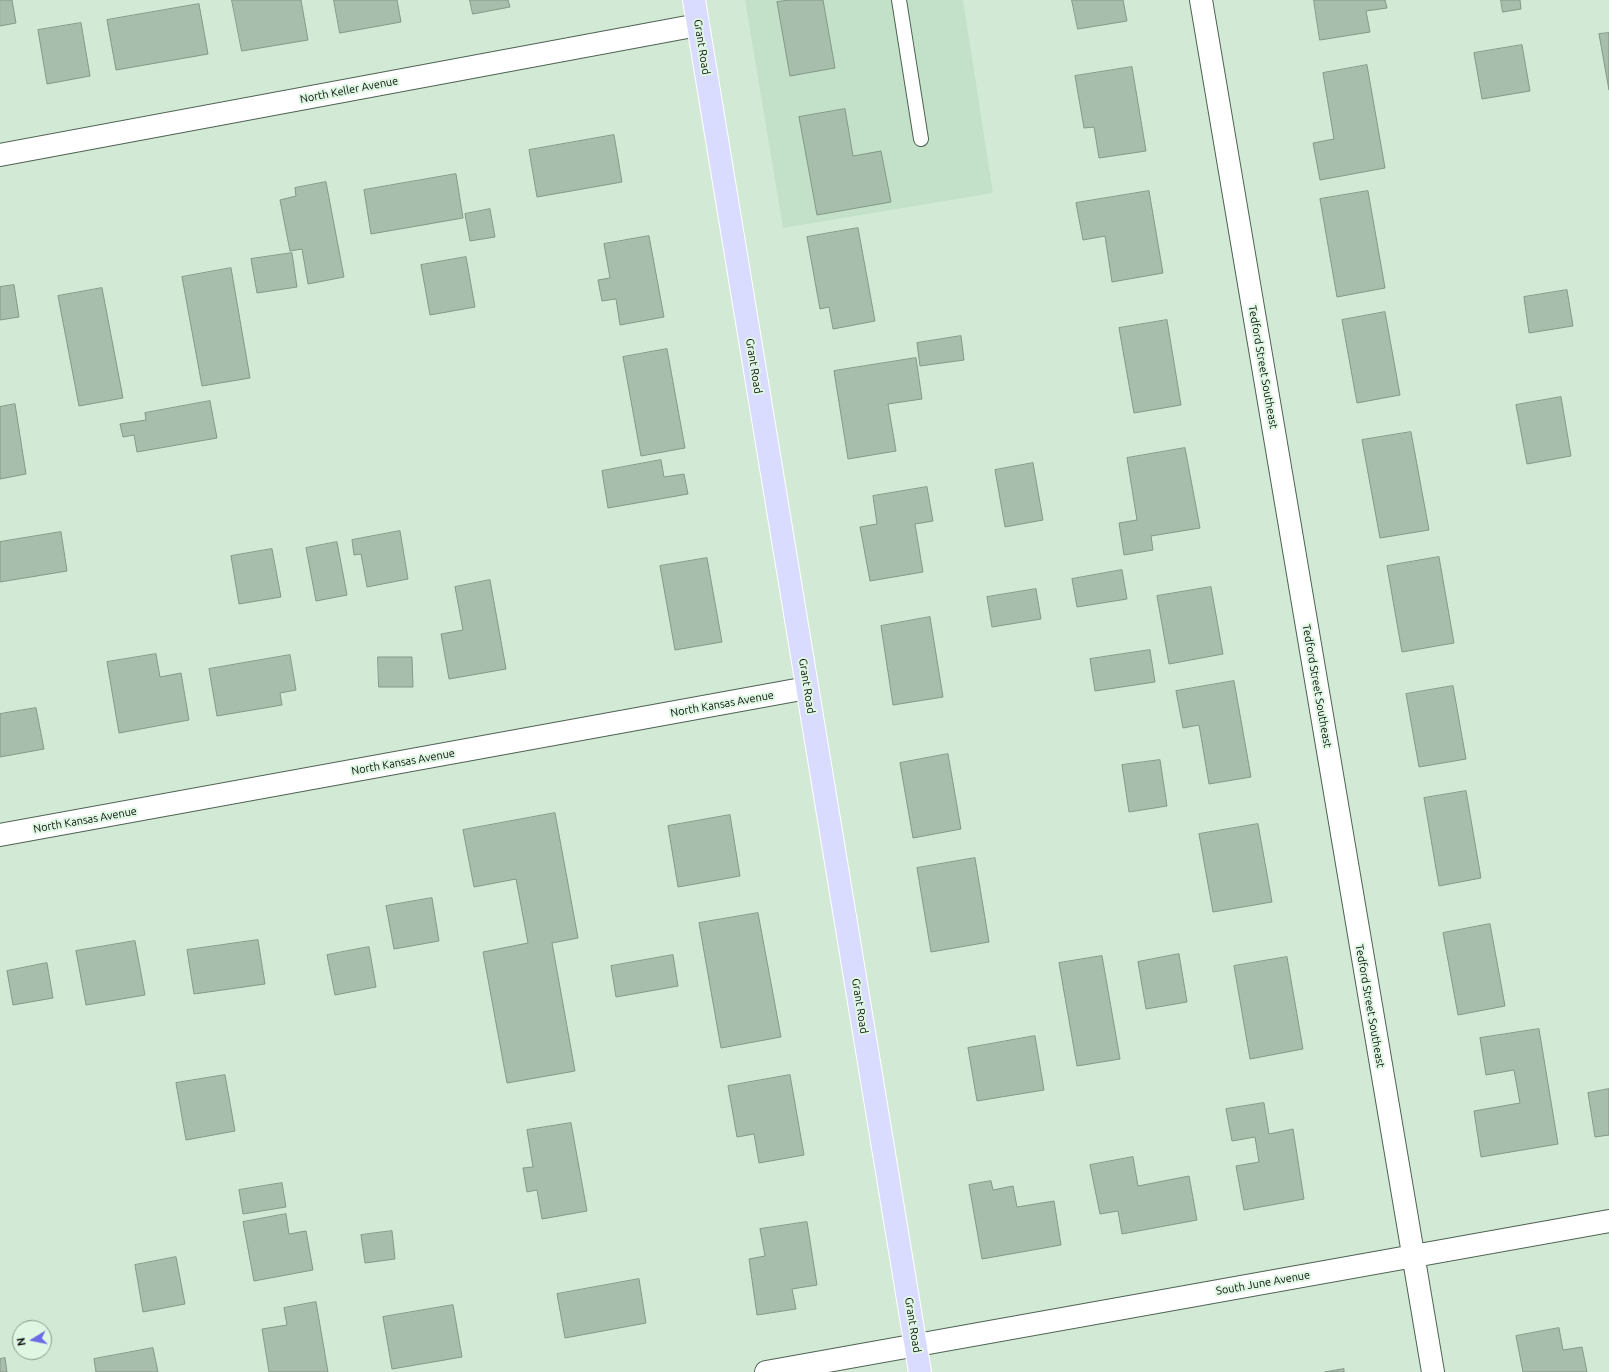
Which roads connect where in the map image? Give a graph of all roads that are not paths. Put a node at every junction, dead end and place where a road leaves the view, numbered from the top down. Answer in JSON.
{"nodes":[{"id":1,"x":694,"y":0,"type":"edge"},
{"id":2,"x":900,"y":0,"type":"edge"},
{"id":3,"x":1201,"y":0,"type":"edge"},
{"id":4,"x":698,"y":25,"type":"junction"},
{"id":5,"x":922,"y":139,"type":"dead end"},
{"id":6,"x":0,"y":155,"type":"edge"},
{"id":7,"x":807,"y":688,"type":"junction"},
{"id":8,"x":0,"y":835,"type":"edge"},
{"id":9,"x":1609,"y":1221,"type":"edge"},
{"id":10,"x":1413,"y":1256,"type":"junction"},
{"id":11,"x":916,"y":1346,"type":"junction"},
{"id":12,"x":766,"y":1372,"type":"edge"},
{"id":13,"x":920,"y":1372,"type":"edge"},
{"id":14,"x":1433,"y":1372,"type":"edge"}],
"edges":[{"from":1,"to":4,"type":"main road","name":"Grant Road"},
{"from":2,"to":5,"type":"lane"},
{"from":3,"to":10,"type":"street","name":"Tedford Street Southeast"},
{"from":4,"to":6,"type":"street","name":"North Keller Avenue"},
{"from":4,"to":7,"type":"main road","name":"Grant Road"},
{"from":7,"to":8,"type":"street","name":"North Kansas Avenue"},
{"from":7,"to":11,"type":"main road","name":"Grant Road"},
{"from":9,"to":10,"type":"street","name":"South June Avenue"},
{"from":10,"to":11,"type":"street","name":"South June Avenue"},
{"from":10,"to":14,"type":"street","name":"Tedford Street Southeast"},
{"from":11,"to":12,"type":"street","name":"South June Avenue"},
{"from":11,"to":13,"type":"main road","name":"Grant Road"}]}
